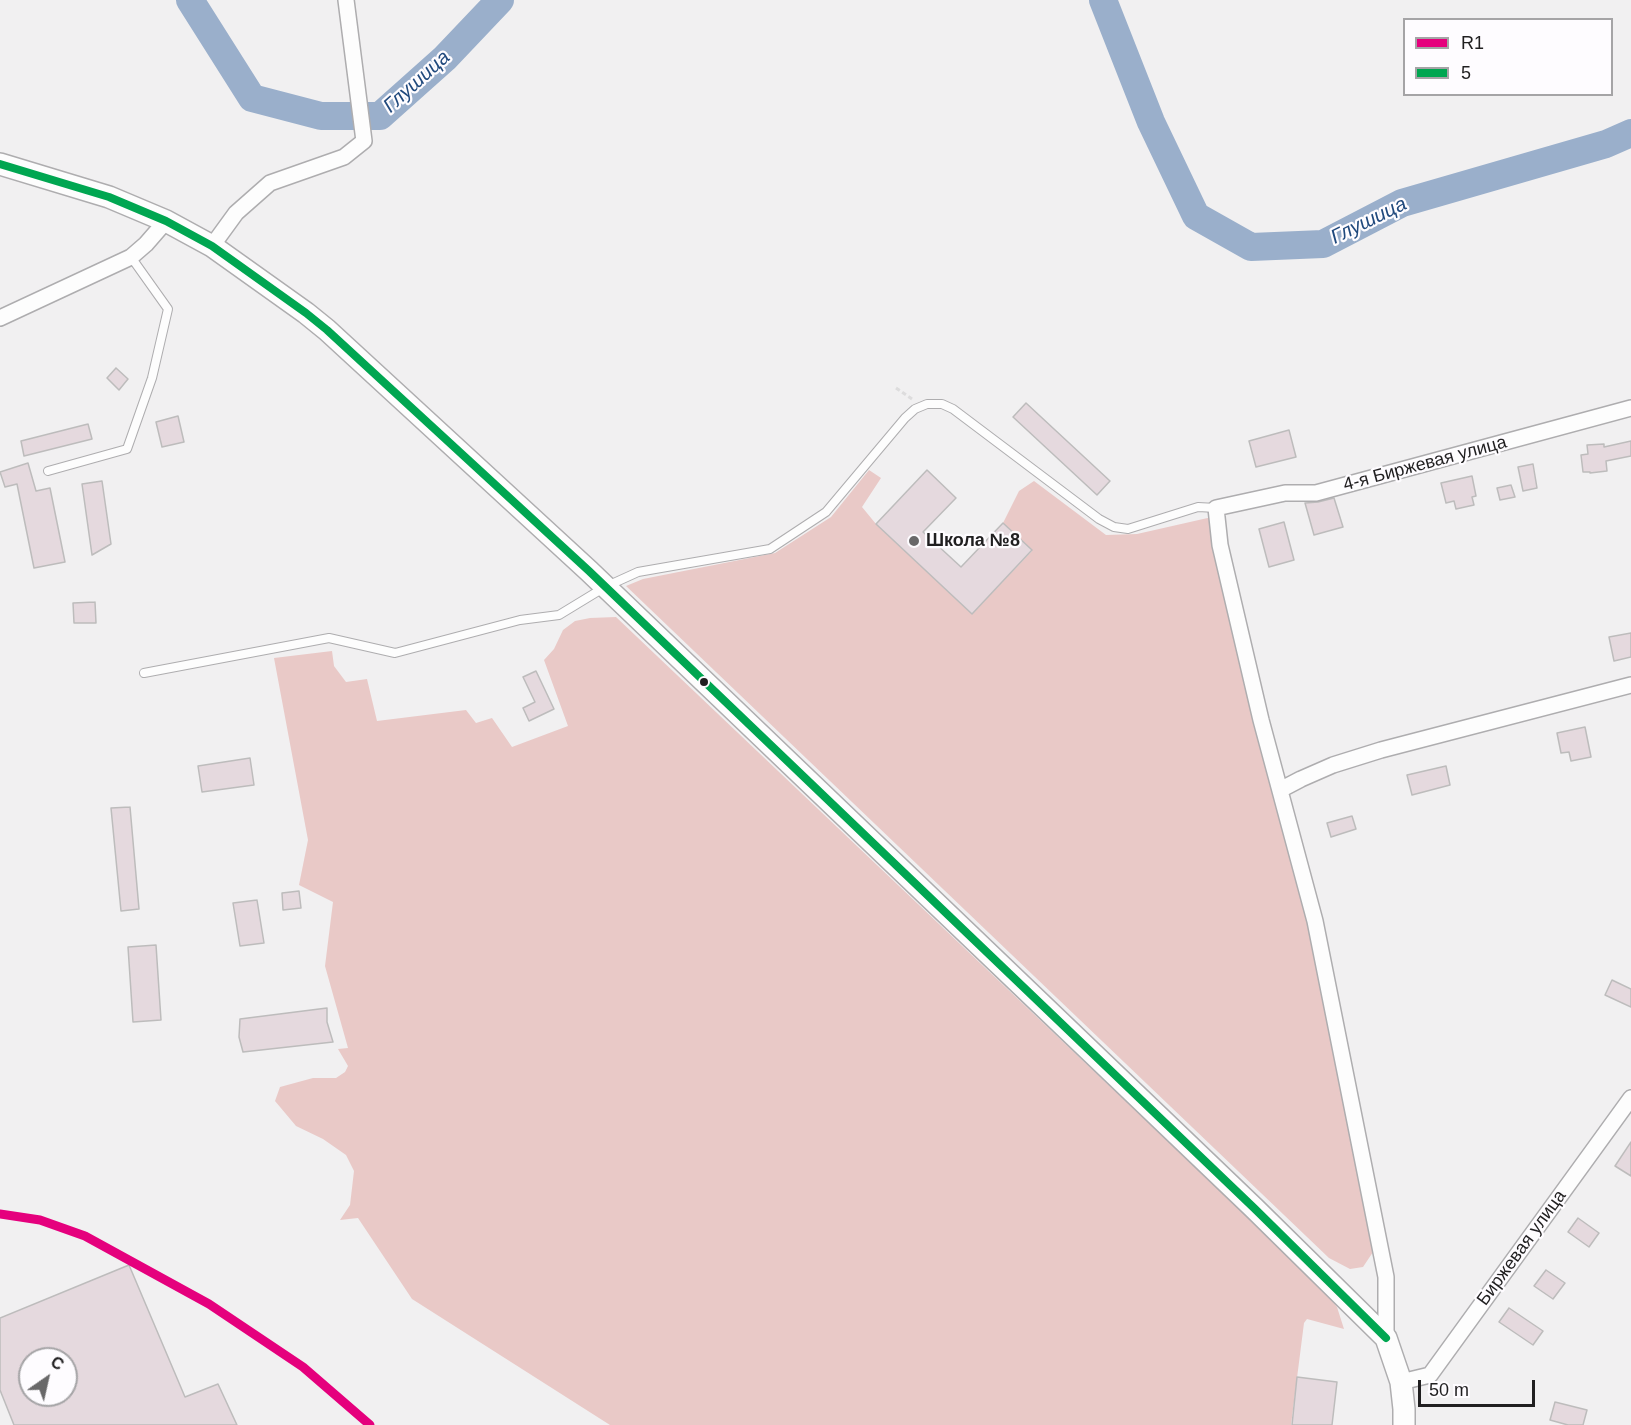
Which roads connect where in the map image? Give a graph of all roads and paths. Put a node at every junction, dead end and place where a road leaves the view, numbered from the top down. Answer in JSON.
{"nodes":[{"id":1,"x":346,"y":0,"type":"edge"},
{"id":2,"x":0,"y":164,"type":"edge"},
{"id":3,"x":166,"y":221,"type":"junction"},
{"id":4,"x":212,"y":246,"type":"junction"},
{"id":5,"x":131,"y":257,"type":"junction"},
{"id":6,"x":0,"y":318,"type":"edge"},
{"id":7,"x":896,"y":388,"type":"dead end"},
{"id":8,"x":921,"y":406,"type":"junction"},
{"id":9,"x":1631,"y":408,"type":"edge"},
{"id":10,"x":48,"y":471,"type":"dead end"},
{"id":11,"x":1216,"y":508,"type":"junction"},
{"id":12,"x":605,"y":587,"type":"junction"},
{"id":13,"x":144,"y":673,"type":"dead end"},
{"id":14,"x":1631,"y":685,"type":"edge"},
{"id":15,"x":1280,"y":790,"type":"junction"},
{"id":16,"x":1631,"y":1098,"type":"edge"},
{"id":17,"x":1386,"y":1338,"type":"junction"},
{"id":18,"x":1401,"y":1382,"type":"junction"},
{"id":19,"x":1404,"y":1425,"type":"edge"}],
"edges":[{"from":1,"to":4,"type":"street"},
{"from":2,"to":3,"type":"main road"},
{"from":3,"to":4,"type":"main road"},
{"from":3,"to":5,"type":"street"},
{"from":4,"to":12,"type":"main road"},
{"from":5,"to":6,"type":"street"},
{"from":5,"to":10,"type":"lane"},
{"from":7,"to":8,"type":"path"},
{"from":8,"to":11,"type":"lane"},
{"from":8,"to":12,"type":"lane"},
{"from":9,"to":11,"type":"street","name":"4-я Биржевая улица"},
{"from":11,"to":15,"type":"street"},
{"from":12,"to":13,"type":"lane"},
{"from":12,"to":17,"type":"main road"},
{"from":14,"to":15,"type":"street"},
{"from":15,"to":17,"type":"street"},
{"from":16,"to":18,"type":"street","name":"Биржевая улица"},
{"from":17,"to":18,"type":"main road"},
{"from":18,"to":19,"type":"main road"}]}
